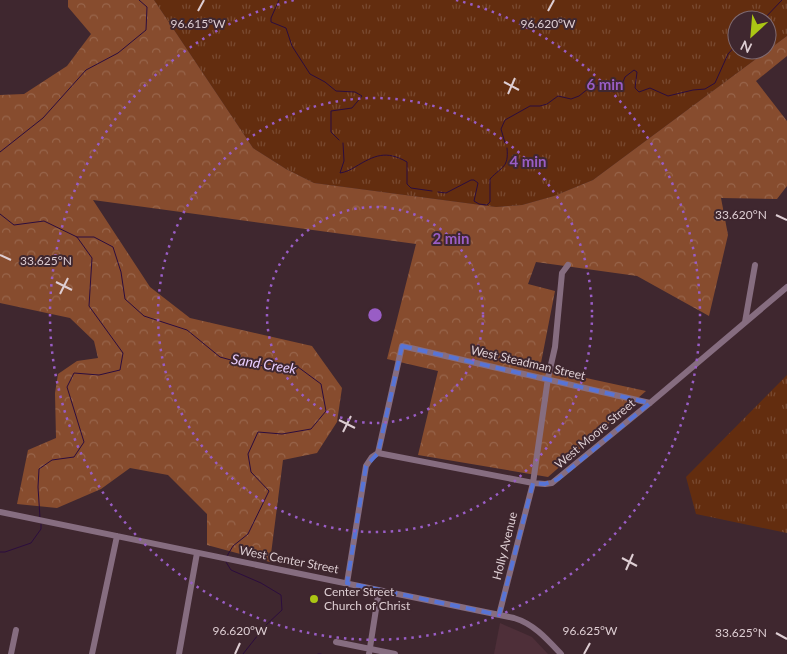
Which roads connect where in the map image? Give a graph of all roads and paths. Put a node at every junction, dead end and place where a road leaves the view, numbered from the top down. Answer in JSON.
{"nodes":[{"id":1,"x":568,"y":265,"type":"dead end"},
{"id":2,"x":754,"y":265,"type":"dead end"},
{"id":3,"x":787,"y":287,"type":"edge"},
{"id":4,"x":745,"y":322,"type":"junction"},
{"id":5,"x":548,"y":378,"type":"junction"},
{"id":6,"x":650,"y":403,"type":"junction"},
{"id":7,"x":378,"y":453,"type":"junction"},
{"id":8,"x":533,"y":484,"type":"junction"},
{"id":9,"x":0,"y":512,"type":"edge"},
{"id":10,"x":118,"y":536,"type":"junction"},
{"id":11,"x":197,"y":552,"type":"junction"},
{"id":12,"x":347,"y":583,"type":"junction"},
{"id":13,"x":379,"y":590,"type":"junction"},
{"id":14,"x":499,"y":615,"type":"junction"},
{"id":15,"x":16,"y":630,"type":"dead end"},
{"id":16,"x":336,"y":642,"type":"dead end"},
{"id":17,"x":369,"y":651,"type":"edge"},
{"id":18,"x":10,"y":654,"type":"edge"},
{"id":19,"x":92,"y":654,"type":"edge"},
{"id":20,"x":179,"y":654,"type":"edge"},
{"id":21,"x":395,"y":654,"type":"edge"},
{"id":22,"x":561,"y":654,"type":"edge"}],
"edges":[{"from":1,"to":5,"type":"street","name":"Holly Avenue"},
{"from":2,"to":4,"type":"street"},
{"from":3,"to":4,"type":"street","name":"West Moore Street"},
{"from":4,"to":6,"type":"street","name":"West Moore Street"},
{"from":5,"to":6,"type":"street","name":"West Steadman Street"},
{"from":5,"to":7,"type":"street","name":"West Steadman Street"},
{"from":5,"to":8,"type":"street","name":"Holly Avenue"},
{"from":6,"to":8,"type":"street","name":"West Moore Street"},
{"from":7,"to":8,"type":"street","name":"West Moore Street"},
{"from":7,"to":12,"type":"street"},
{"from":8,"to":14,"type":"street","name":"Holly Avenue"},
{"from":9,"to":10,"type":"street","name":"West Center Street"},
{"from":10,"to":11,"type":"street","name":"West Center Street"},
{"from":10,"to":19,"type":"street"},
{"from":11,"to":12,"type":"street","name":"West Center Street"},
{"from":11,"to":20,"type":"street"},
{"from":12,"to":13,"type":"street","name":"West Center Street"},
{"from":13,"to":14,"type":"street","name":"West Center Street"},
{"from":13,"to":17,"type":"street"},
{"from":14,"to":22,"type":"street","name":"West Center Street"},
{"from":15,"to":18,"type":"street"},
{"from":16,"to":17,"type":"street"},
{"from":17,"to":21,"type":"street"}]}
